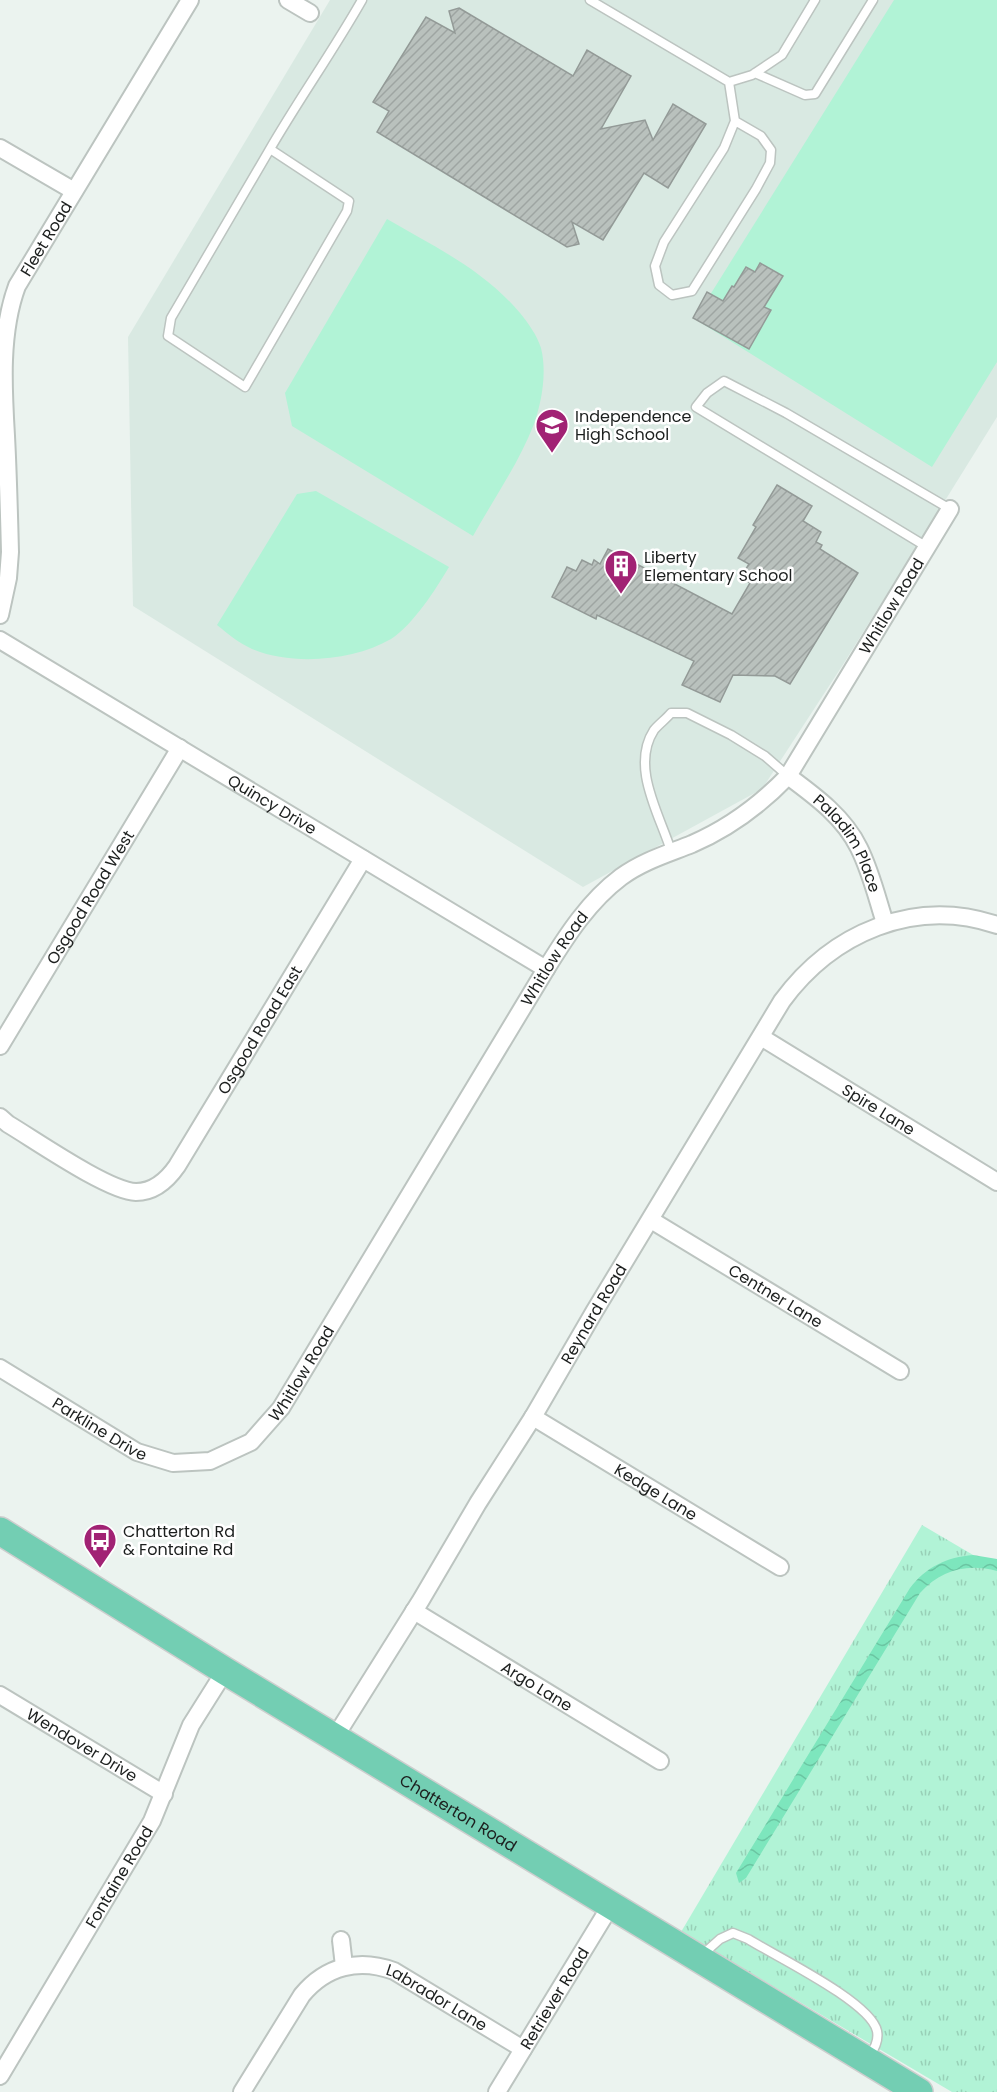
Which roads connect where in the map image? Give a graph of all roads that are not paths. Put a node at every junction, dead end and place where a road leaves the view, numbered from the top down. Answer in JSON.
{"nodes":[{"id":1,"x":190,"y":0,"type":"edge"},
{"id":2,"x":288,"y":0,"type":"edge"},
{"id":3,"x":362,"y":0,"type":"edge"},
{"id":4,"x":590,"y":0,"type":"edge"},
{"id":5,"x":815,"y":0,"type":"edge"},
{"id":6,"x":873,"y":0,"type":"edge"},
{"id":7,"x":309,"y":13,"type":"dead end"},
{"id":8,"x":755,"y":73,"type":"junction"},
{"id":9,"x":729,"y":82,"type":"junction"},
{"id":10,"x":735,"y":121,"type":"junction"},
{"id":11,"x":0,"y":148,"type":"edge"},
{"id":12,"x":270,"y":149,"type":"junction"},
{"id":13,"x":74,"y":191,"type":"junction"},
{"id":14,"x":1,"y":366,"type":"edge"},
{"id":15,"x":950,"y":509,"type":"joint"},
{"id":16,"x":927,"y":547,"type":"junction"},
{"id":17,"x":0,"y":615,"type":"edge"},
{"id":18,"x":0,"y":640,"type":"edge"},
{"id":19,"x":180,"y":748,"type":"junction"},
{"id":20,"x":788,"y":776,"type":"junction"},
{"id":21,"x":671,"y":851,"type":"junction"},
{"id":22,"x":363,"y":859,"type":"junction"},
{"id":23,"x":885,"y":923,"type":"junction"},
{"id":24,"x":997,"y":925,"type":"edge"},
{"id":25,"x":546,"y":969,"type":"junction"},
{"id":26,"x":761,"y":1037,"type":"junction"},
{"id":27,"x":0,"y":1046,"type":"edge"},
{"id":28,"x":0,"y":1117,"type":"edge"},
{"id":29,"x":997,"y":1182,"type":"edge"},
{"id":30,"x":651,"y":1220,"type":"junction"},
{"id":31,"x":0,"y":1368,"type":"edge"},
{"id":32,"x":900,"y":1371,"type":"dead end"},
{"id":33,"x":533,"y":1417,"type":"junction"},
{"id":34,"x":210,"y":1461,"type":"joint"},
{"id":35,"x":0,"y":1531,"type":"edge"},
{"id":36,"x":780,"y":1567,"type":"dead end"},
{"id":37,"x":414,"y":1611,"type":"junction"},
{"id":38,"x":225,"y":1671,"type":"junction"},
{"id":39,"x":0,"y":1695,"type":"edge"},
{"id":40,"x":335,"y":1737,"type":"junction"},
{"id":41,"x":660,"y":1761,"type":"dead end"},
{"id":42,"x":164,"y":1794,"type":"junction"},
{"id":43,"x":611,"y":1905,"type":"junction"},
{"id":44,"x":341,"y":1940,"type":"dead end"},
{"id":45,"x":698,"y":1958,"type":"junction"},
{"id":46,"x":344,"y":1966,"type":"junction"},
{"id":47,"x":523,"y":2049,"type":"junction"},
{"id":48,"x":867,"y":2060,"type":"junction"},
{"id":49,"x":0,"y":2076,"type":"edge"},
{"id":50,"x":242,"y":2092,"type":"edge"},
{"id":51,"x":497,"y":2092,"type":"edge"},
{"id":52,"x":920,"y":2092,"type":"edge"}],
"edges":[{"from":1,"to":13,"type":"street","name":"Fleet Road"},
{"from":2,"to":7,"type":"street"},
{"from":3,"to":12,"type":"lane"},
{"from":4,"to":9,"type":"lane"},
{"from":5,"to":8,"type":"lane"},
{"from":6,"to":8,"type":"lane"},
{"from":8,"to":9,"type":"lane"},
{"from":9,"to":10,"type":"lane"},
{"from":10,"to":10,"type":"lane"},
{"from":11,"to":13,"type":"street"},
{"from":12,"to":12,"type":"lane"},
{"from":13,"to":14,"type":"street","name":"Fleet Road"},
{"from":14,"to":17,"type":"street","name":"Fleet Road"},
{"from":15,"to":16,"type":"street","name":"Whitlow Road"},
{"from":15,"to":16,"type":"lane"},
{"from":16,"to":20,"type":"street","name":"Whitlow Road"},
{"from":18,"to":19,"type":"street","name":"Quincy Drive"},
{"from":19,"to":22,"type":"street","name":"Quincy Drive"},
{"from":19,"to":27,"type":"street","name":"Osgood Road West"},
{"from":20,"to":21,"type":"street","name":"Whitlow Road"},
{"from":20,"to":21,"type":"lane"},
{"from":20,"to":23,"type":"street","name":"Paladim Place"},
{"from":21,"to":25,"type":"street","name":"Whitlow Road"},
{"from":22,"to":25,"type":"street","name":"Quincy Drive"},
{"from":22,"to":28,"type":"street","name":"Osgood Road East"},
{"from":23,"to":24,"type":"street","name":"Reynard Road"},
{"from":23,"to":26,"type":"street","name":"Reynard Road"},
{"from":25,"to":34,"type":"street","name":"Whitlow Road"},
{"from":26,"to":29,"type":"street","name":"Spire Lane"},
{"from":26,"to":30,"type":"street","name":"Reynard Road"},
{"from":30,"to":32,"type":"street","name":"Centner Lane"},
{"from":30,"to":33,"type":"street","name":"Reynard Road"},
{"from":31,"to":34,"type":"street","name":"Parkline Drive"},
{"from":33,"to":36,"type":"street","name":"Kedge Lane"},
{"from":33,"to":37,"type":"street","name":"Reynard Road"},
{"from":35,"to":38,"type":"main road","name":"Chatterton Road"},
{"from":37,"to":40,"type":"street","name":"Reynard Road"},
{"from":37,"to":41,"type":"street","name":"Argo Lane"},
{"from":38,"to":40,"type":"main road","name":"Chatterton Road"},
{"from":38,"to":42,"type":"street","name":"Fontaine Road"},
{"from":39,"to":42,"type":"street","name":"Wendover Drive"},
{"from":40,"to":43,"type":"main road","name":"Chatterton Road"},
{"from":42,"to":49,"type":"street","name":"Fontaine Road"},
{"from":43,"to":45,"type":"main road","name":"Chatterton Road"},
{"from":43,"to":47,"type":"street","name":"Retriever Road"},
{"from":44,"to":46,"type":"street"},
{"from":45,"to":48,"type":"main road","name":"Chatterton Road"},
{"from":45,"to":48,"type":"lane"},
{"from":46,"to":47,"type":"street","name":"Labrador Lane"},
{"from":46,"to":50,"type":"street"},
{"from":47,"to":51,"type":"street","name":"Retriever Road"},
{"from":48,"to":52,"type":"main road","name":"Chatterton Road"}]}
